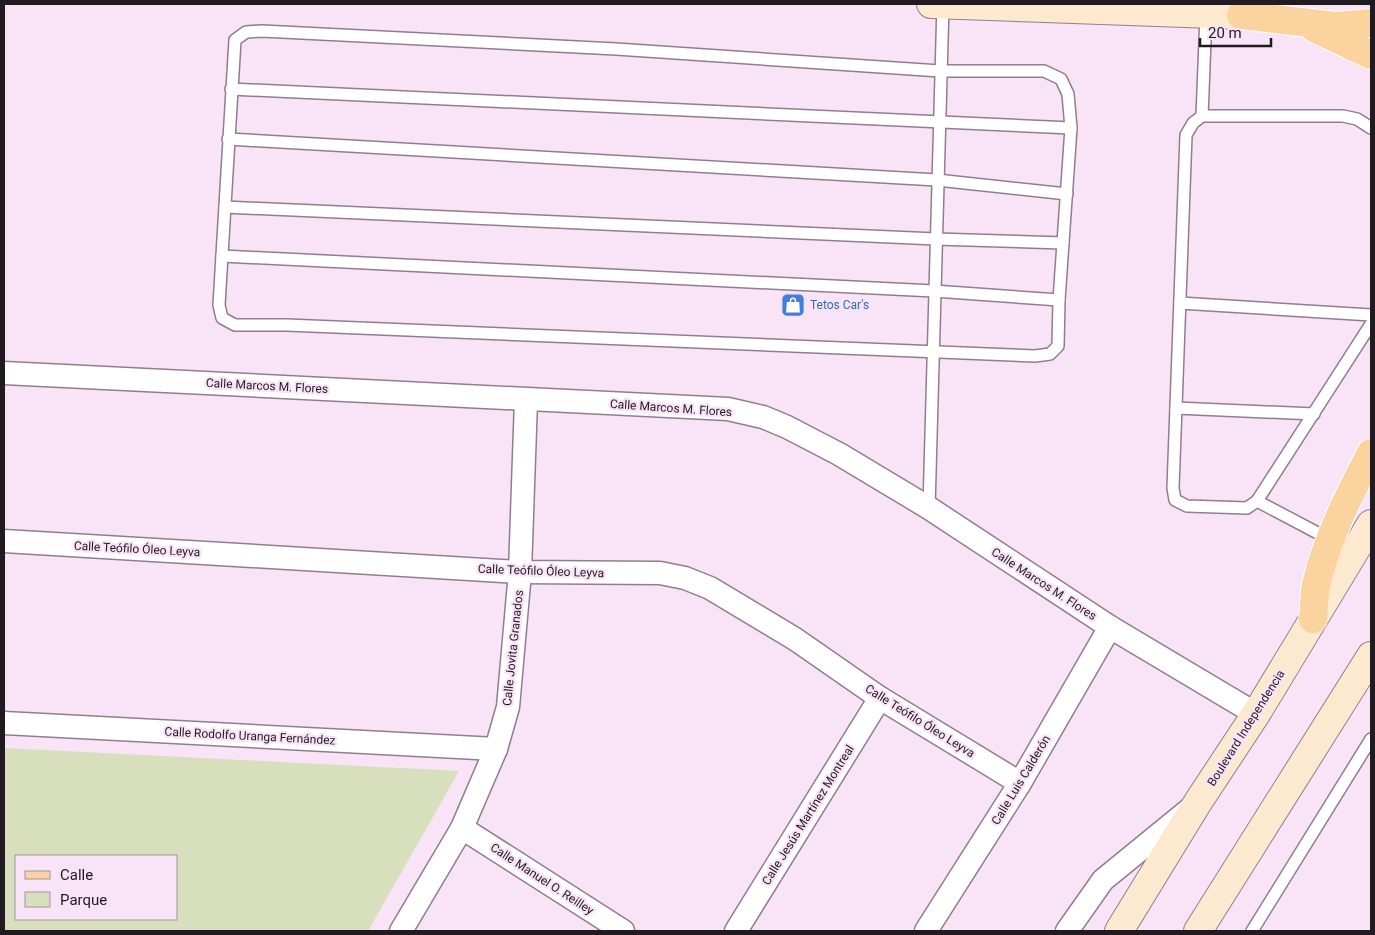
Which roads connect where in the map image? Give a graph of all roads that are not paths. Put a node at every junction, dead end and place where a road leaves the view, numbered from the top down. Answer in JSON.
{"nodes":[{"id":1,"x":932,"y":4,"type":"edge"},
{"id":2,"x":942,"y":4,"type":"edge"},
{"id":3,"x":1294,"y":13,"type":"edge"},
{"id":4,"x":1206,"y":15,"type":"junction"},
{"id":5,"x":1371,"y":23,"type":"edge"},
{"id":6,"x":1371,"y":55,"type":"edge"},
{"id":7,"x":940,"y":71,"type":"junction"},
{"id":8,"x":231,"y":89,"type":"junction"},
{"id":9,"x":1202,"y":116,"type":"junction"},
{"id":10,"x":939,"y":123,"type":"junction"},
{"id":11,"x":1071,"y":128,"type":"junction"},
{"id":12,"x":1371,"y":128,"type":"edge"},
{"id":13,"x":228,"y":139,"type":"junction"},
{"id":14,"x":937,"y":180,"type":"junction"},
{"id":15,"x":1067,"y":194,"type":"junction"},
{"id":16,"x":225,"y":207,"type":"junction"},
{"id":17,"x":936,"y":239,"type":"junction"},
{"id":18,"x":1063,"y":243,"type":"junction"},
{"id":19,"x":222,"y":256,"type":"junction"},
{"id":20,"x":934,"y":291,"type":"junction"},
{"id":21,"x":1059,"y":300,"type":"junction"},
{"id":22,"x":1180,"y":303,"type":"junction"},
{"id":23,"x":1371,"y":315,"type":"edge"},
{"id":24,"x":1371,"y":324,"type":"edge"},
{"id":25,"x":933,"y":351,"type":"junction"},
{"id":26,"x":4,"y":373,"type":"edge"},
{"id":27,"x":526,"y":400,"type":"junction"},
{"id":28,"x":1176,"y":408,"type":"junction"},
{"id":29,"x":1314,"y":414,"type":"junction"},
{"id":30,"x":1371,"y":453,"type":"edge"},
{"id":31,"x":1258,"y":501,"type":"junction"},
{"id":32,"x":929,"y":508,"type":"junction"},
{"id":33,"x":1371,"y":524,"type":"edge"},
{"id":34,"x":1330,"y":539,"type":"junction"},
{"id":35,"x":4,"y":541,"type":"edge"},
{"id":36,"x":520,"y":572,"type":"junction"},
{"id":37,"x":1313,"y":619,"type":"junction"},
{"id":38,"x":1110,"y":627,"type":"junction"},
{"id":39,"x":1371,"y":656,"type":"edge"},
{"id":40,"x":880,"y":698,"type":"junction"},
{"id":41,"x":1256,"y":714,"type":"junction"},
{"id":42,"x":4,"y":723,"type":"edge"},
{"id":43,"x":1371,"y":739,"type":"edge"},
{"id":44,"x":496,"y":749,"type":"junction"},
{"id":45,"x":1020,"y":783,"type":"junction"},
{"id":46,"x":1198,"y":802,"type":"junction"},
{"id":47,"x":462,"y":828,"type":"junction"},
{"id":48,"x":401,"y":931,"type":"edge"},
{"id":49,"x":623,"y":931,"type":"edge"},
{"id":50,"x":736,"y":931,"type":"edge"},
{"id":51,"x":926,"y":931,"type":"edge"},
{"id":52,"x":1068,"y":931,"type":"edge"},
{"id":53,"x":1119,"y":931,"type":"edge"},
{"id":54,"x":1198,"y":931,"type":"edge"},
{"id":55,"x":1252,"y":931,"type":"edge"}],
"edges":[{"from":1,"to":2,"type":"main road"},
{"from":2,"to":4,"type":"main road"},
{"from":2,"to":7,"type":"lane"},
{"from":3,"to":4,"type":"main road"},
{"from":3,"to":5,"type":"main road"},
{"from":3,"to":6,"type":"main road"},
{"from":4,"to":9,"type":"lane"},
{"from":7,"to":8,"type":"lane"},
{"from":7,"to":10,"type":"lane"},
{"from":7,"to":11,"type":"lane"},
{"from":8,"to":10,"type":"lane"},
{"from":8,"to":13,"type":"lane"},
{"from":9,"to":12,"type":"lane"},
{"from":9,"to":22,"type":"lane"},
{"from":10,"to":11,"type":"lane"},
{"from":10,"to":14,"type":"lane"},
{"from":11,"to":15,"type":"lane"},
{"from":13,"to":14,"type":"lane"},
{"from":13,"to":16,"type":"lane"},
{"from":14,"to":15,"type":"lane"},
{"from":14,"to":17,"type":"lane"},
{"from":15,"to":18,"type":"lane"},
{"from":16,"to":17,"type":"lane"},
{"from":16,"to":19,"type":"lane"},
{"from":17,"to":18,"type":"lane"},
{"from":17,"to":20,"type":"lane"},
{"from":18,"to":21,"type":"lane"},
{"from":19,"to":20,"type":"lane"},
{"from":19,"to":25,"type":"lane"},
{"from":20,"to":21,"type":"lane"},
{"from":20,"to":25,"type":"lane"},
{"from":21,"to":25,"type":"lane"},
{"from":22,"to":23,"type":"lane"},
{"from":22,"to":28,"type":"lane"},
{"from":24,"to":29,"type":"lane"},
{"from":25,"to":32,"type":"lane"},
{"from":26,"to":27,"type":"street","name":"Calle Marcos M. Flores"},
{"from":27,"to":32,"type":"street","name":"Calle Marcos M. Flores"},
{"from":27,"to":36,"type":"street","name":"Calle Jovita Granados"},
{"from":28,"to":29,"type":"lane"},
{"from":28,"to":31,"type":"lane"},
{"from":29,"to":31,"type":"lane"},
{"from":30,"to":34,"type":"main road"},
{"from":31,"to":34,"type":"lane"},
{"from":32,"to":38,"type":"street","name":"Calle Marcos M. Flores"},
{"from":33,"to":37,"type":"main road","name":"Boulevard Independencia"},
{"from":34,"to":37,"type":"main road"},
{"from":35,"to":36,"type":"street","name":"Calle Teófilo Óleo Leyva"},
{"from":36,"to":40,"type":"street","name":"Calle Teófilo Óleo Leyva"},
{"from":36,"to":44,"type":"street","name":"Calle Jovita Granados"},
{"from":37,"to":41,"type":"main road","name":"Boulevard Independencia"},
{"from":38,"to":41,"type":"street","name":"Calle Marcos M. Flores"},
{"from":38,"to":45,"type":"street","name":"Calle Luis Calderón"},
{"from":39,"to":54,"type":"main road"},
{"from":40,"to":45,"type":"street","name":"Calle Teófilo Óleo Leyva"},
{"from":40,"to":50,"type":"street","name":"Calle Jesús Martínez Montreal"},
{"from":41,"to":46,"type":"main road","name":"Boulevard Independencia"},
{"from":42,"to":44,"type":"street","name":"Calle Rodolfo Uranga Fernández"},
{"from":43,"to":55,"type":"lane"},
{"from":44,"to":47,"type":"street","name":"Calle Jovita Granados"},
{"from":45,"to":51,"type":"street","name":"Calle Luis Calderón"},
{"from":46,"to":52,"type":"street"},
{"from":46,"to":53,"type":"main road","name":"Boulevard Independencia"},
{"from":47,"to":48,"type":"street","name":"Calle Jovita Granados"},
{"from":47,"to":49,"type":"street","name":"Calle Manuel O. Reilley"}]}
